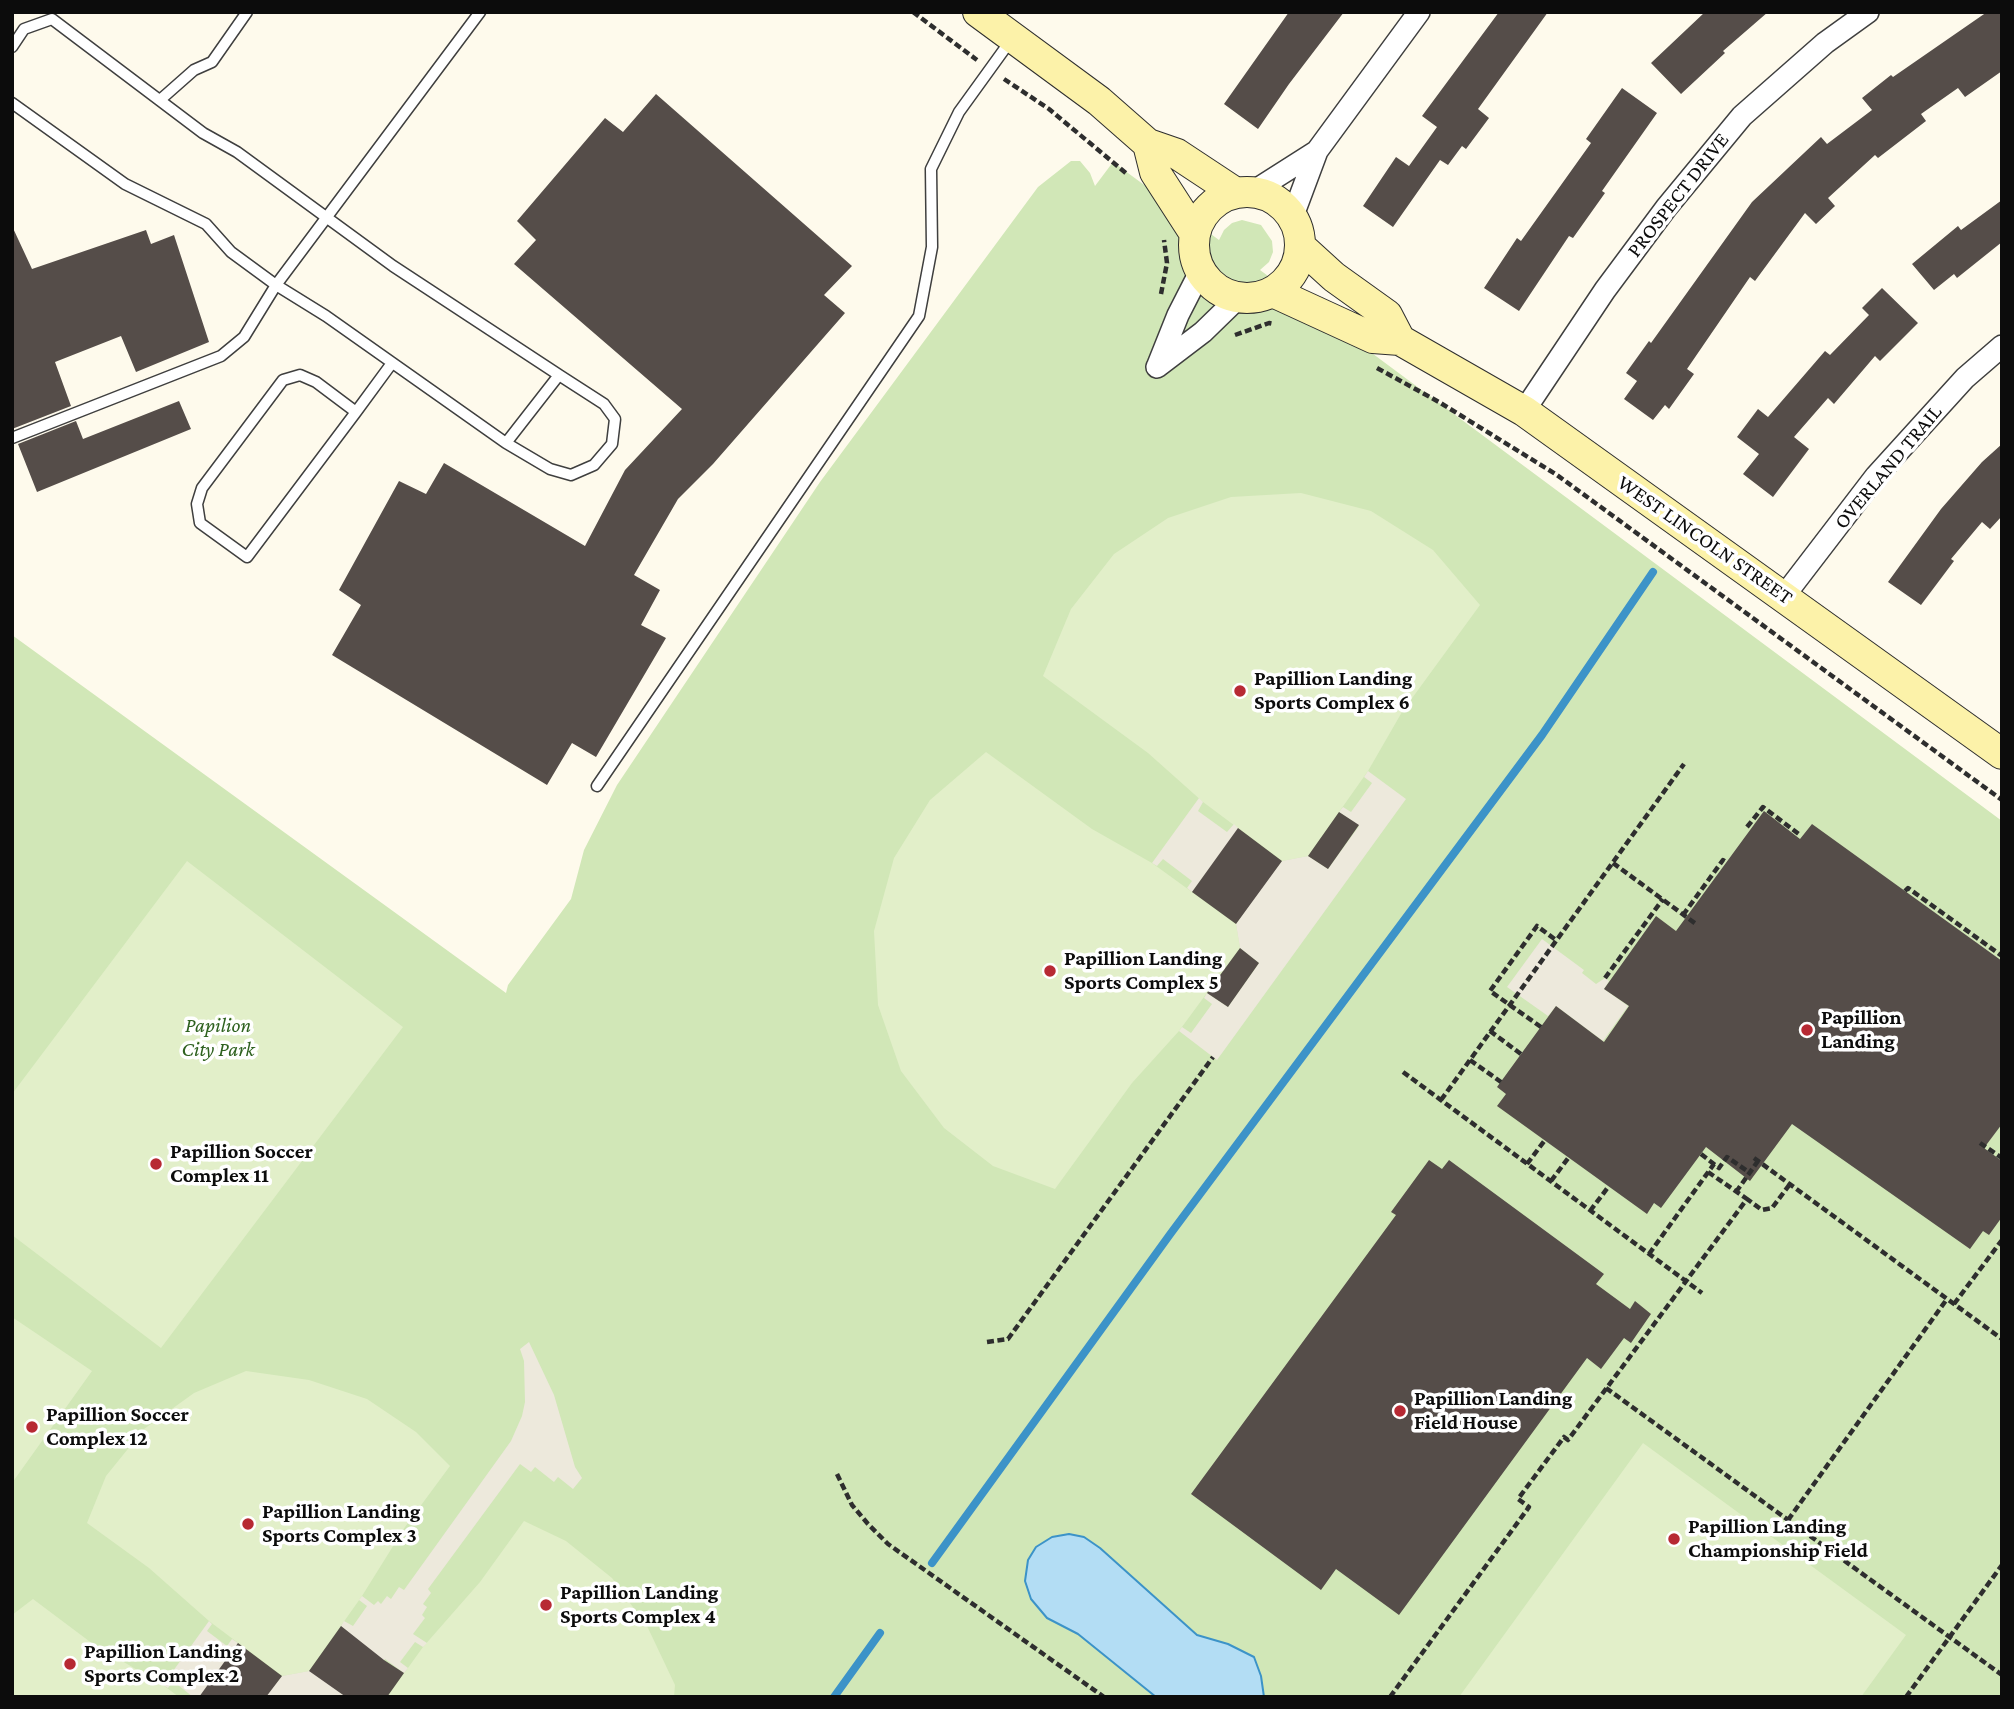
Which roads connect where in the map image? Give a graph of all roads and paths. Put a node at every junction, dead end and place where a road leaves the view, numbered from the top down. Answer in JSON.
{"nodes":[{"id":1,"x":247,"y":12,"type":"edge"},
{"id":2,"x":480,"y":12,"type":"edge"},
{"id":3,"x":913,"y":12,"type":"edge"},
{"id":4,"x":978,"y":12,"type":"edge"},
{"id":5,"x":1419,"y":12,"type":"edge"},
{"id":6,"x":1868,"y":12,"type":"edge"},
{"id":7,"x":55,"y":16,"type":"edge"},
{"id":8,"x":1013,"y":37,"type":"junction"},
{"id":9,"x":12,"y":47,"type":"edge"},
{"id":10,"x":989,"y":69,"type":"junction"},
{"id":11,"x":160,"y":100,"type":"junction"},
{"id":12,"x":12,"y":103,"type":"edge"},
{"id":13,"x":1148,"y":144,"type":"junction"},
{"id":14,"x":1317,"y":150,"type":"junction"},
{"id":15,"x":1129,"y":176,"type":"dead end"},
{"id":16,"x":1244,"y":193,"type":"junction"},
{"id":17,"x":1292,"y":218,"type":"junction"},
{"id":18,"x":326,"y":219,"type":"junction"},
{"id":19,"x":1163,"y":228,"type":"dead end"},
{"id":20,"x":1195,"y":234,"type":"junction"},
{"id":21,"x":1300,"y":246,"type":"junction"},
{"id":22,"x":1201,"y":270,"type":"junction"},
{"id":23,"x":276,"y":285,"type":"junction"},
{"id":24,"x":1273,"y":292,"type":"junction"},
{"id":25,"x":1239,"y":297,"type":"junction"},
{"id":26,"x":1178,"y":315,"type":"junction"},
{"id":27,"x":1280,"y":326,"type":"dead end"},
{"id":28,"x":1203,"y":332,"type":"junction"},
{"id":29,"x":1400,"y":340,"type":"junction"},
{"id":30,"x":2002,"y":346,"type":"edge"},
{"id":31,"x":392,"y":363,"type":"junction"},
{"id":32,"x":1370,"y":364,"type":"dead end"},
{"id":33,"x":559,"y":374,"type":"junction"},
{"id":34,"x":1524,"y":411,"type":"junction"},
{"id":35,"x":356,"y":412,"type":"junction"},
{"id":36,"x":12,"y":438,"type":"edge"},
{"id":37,"x":506,"y":443,"type":"junction"},
{"id":38,"x":1784,"y":596,"type":"junction"},
{"id":39,"x":2002,"y":754,"type":"edge"},
{"id":40,"x":1684,"y":764,"type":"dead end"},
{"id":41,"x":597,"y":786,"type":"dead end"},
{"id":42,"x":2002,"y":800,"type":"edge"},
{"id":43,"x":1747,"y":827,"type":"dead end"},
{"id":44,"x":1800,"y":835,"type":"dead end"},
{"id":45,"x":1726,"y":862,"type":"dead end"},
{"id":46,"x":1613,"y":863,"type":"junction"},
{"id":47,"x":1905,"y":891,"type":"dead end"},
{"id":48,"x":1663,"y":899,"type":"junction"},
{"id":49,"x":1684,"y":915,"type":"junction"},
{"id":50,"x":1696,"y":924,"type":"dead end"},
{"id":51,"x":1556,"y":940,"type":"junction"},
{"id":52,"x":2002,"y":956,"type":"edge"},
{"id":53,"x":1605,"y":978,"type":"dead end"},
{"id":54,"x":1510,"y":1005,"type":"junction"},
{"id":55,"x":1541,"y":1027,"type":"dead end"},
{"id":56,"x":1490,"y":1031,"type":"junction"},
{"id":57,"x":1521,"y":1054,"type":"dead end"},
{"id":58,"x":1213,"y":1057,"type":"dead end"},
{"id":59,"x":1470,"y":1060,"type":"junction"},
{"id":60,"x":1403,"y":1072,"type":"dead end"},
{"id":61,"x":1501,"y":1082,"type":"dead end"},
{"id":62,"x":1441,"y":1100,"type":"junction"},
{"id":63,"x":1545,"y":1140,"type":"dead end"},
{"id":64,"x":1980,"y":1143,"type":"dead end"},
{"id":65,"x":1701,"y":1154,"type":"dead end"},
{"id":66,"x":2001,"y":1156,"type":"edge"},
{"id":67,"x":1569,"y":1157,"type":"dead end"},
{"id":68,"x":1527,"y":1164,"type":"junction"},
{"id":69,"x":1714,"y":1164,"type":"junction"},
{"id":70,"x":1709,"y":1172,"type":"junction"},
{"id":71,"x":1750,"y":1173,"type":"junction"},
{"id":72,"x":1550,"y":1181,"type":"junction"},
{"id":73,"x":1790,"y":1184,"type":"junction"},
{"id":74,"x":1608,"y":1186,"type":"dead end"},
{"id":75,"x":1736,"y":1192,"type":"junction"},
{"id":76,"x":1747,"y":1199,"type":"junction"},
{"id":77,"x":1590,"y":1211,"type":"junction"},
{"id":78,"x":2002,"y":1240,"type":"edge"},
{"id":79,"x":1649,"y":1254,"type":"junction"},
{"id":80,"x":1686,"y":1282,"type":"junction"},
{"id":81,"x":1702,"y":1293,"type":"dead end"},
{"id":82,"x":1947,"y":1299,"type":"junction"},
{"id":83,"x":1954,"y":1304,"type":"junction"},
{"id":84,"x":2002,"y":1339,"type":"edge"},
{"id":85,"x":988,"y":1342,"type":"dead end"},
{"id":86,"x":1606,"y":1388,"type":"junction"},
{"id":87,"x":837,"y":1474,"type":"dead end"},
{"id":88,"x":1788,"y":1520,"type":"junction"},
{"id":89,"x":2001,"y":1568,"type":"edge"},
{"id":90,"x":1950,"y":1637,"type":"junction"},
{"id":91,"x":2002,"y":1675,"type":"edge"},
{"id":92,"x":1104,"y":1697,"type":"edge"},
{"id":93,"x":1390,"y":1697,"type":"edge"},
{"id":94,"x":1906,"y":1697,"type":"edge"}],
"edges":[{"from":1,"to":11,"type":"lane"},
{"from":2,"to":18,"type":"lane"},
{"from":3,"to":10,"type":"path"},
{"from":4,"to":8,"type":"street"},
{"from":5,"to":14,"type":"street"},
{"from":6,"to":34,"type":"street","name":"PROSPECT DRIVE"},
{"from":7,"to":9,"type":"lane"},
{"from":7,"to":11,"type":"lane"},
{"from":8,"to":10,"type":"lane"},
{"from":8,"to":13,"type":"street"},
{"from":10,"to":15,"type":"path"},
{"from":10,"to":41,"type":"lane"},
{"from":11,"to":18,"type":"lane"},
{"from":12,"to":23,"type":"lane"},
{"from":13,"to":16,"type":"street"},
{"from":13,"to":20,"type":"street"},
{"from":14,"to":16,"type":"street"},
{"from":14,"to":17,"type":"street"},
{"from":16,"to":17,"type":"street"},
{"from":16,"to":20,"type":"street"},
{"from":17,"to":21,"type":"street"},
{"from":18,"to":23,"type":"lane"},
{"from":18,"to":33,"type":"lane"},
{"from":19,"to":26,"type":"path"},
{"from":20,"to":22,"type":"street"},
{"from":21,"to":24,"type":"street"},
{"from":21,"to":29,"type":"street","name":"WEST LINCOLN STREET"},
{"from":22,"to":25,"type":"street"},
{"from":22,"to":26,"type":"street"},
{"from":23,"to":31,"type":"lane"},
{"from":23,"to":36,"type":"lane"},
{"from":24,"to":25,"type":"street"},
{"from":24,"to":29,"type":"street","name":"WEST LINCOLN STREET"},
{"from":25,"to":28,"type":"street"},
{"from":26,"to":28,"type":"street"},
{"from":27,"to":28,"type":"path"},
{"from":29,"to":34,"type":"street","name":"WEST LINCOLN STREET"},
{"from":30,"to":38,"type":"street","name":"OVERLAND TRAIL"},
{"from":31,"to":35,"type":"lane"},
{"from":31,"to":37,"type":"lane"},
{"from":32,"to":42,"type":"path"},
{"from":33,"to":37,"type":"lane"},
{"from":33,"to":37,"type":"lane"},
{"from":34,"to":38,"type":"street","name":"WEST LINCOLN STREET"},
{"from":35,"to":35,"type":"lane"},
{"from":38,"to":39,"type":"street","name":"WEST LINCOLN STREET"},
{"from":40,"to":46,"type":"path"},
{"from":43,"to":44,"type":"path"},
{"from":45,"to":49,"type":"path"},
{"from":46,"to":48,"type":"path"},
{"from":46,"to":51,"type":"path"},
{"from":47,"to":52,"type":"path"},
{"from":48,"to":49,"type":"path"},
{"from":48,"to":53,"type":"path"},
{"from":49,"to":50,"type":"path"},
{"from":51,"to":54,"type":"path"},
{"from":51,"to":54,"type":"path"},
{"from":54,"to":55,"type":"path"},
{"from":54,"to":56,"type":"path"},
{"from":56,"to":57,"type":"path"},
{"from":56,"to":59,"type":"path"},
{"from":58,"to":85,"type":"path"},
{"from":59,"to":61,"type":"path"},
{"from":59,"to":62,"type":"path"},
{"from":60,"to":62,"type":"path"},
{"from":62,"to":68,"type":"path"},
{"from":63,"to":68,"type":"path"},
{"from":64,"to":66,"type":"path"},
{"from":65,"to":69,"type":"path"},
{"from":67,"to":72,"type":"path"},
{"from":68,"to":72,"type":"path"},
{"from":69,"to":70,"type":"path"},
{"from":69,"to":71,"type":"path"},
{"from":70,"to":75,"type":"path"},
{"from":70,"to":79,"type":"path"},
{"from":71,"to":73,"type":"path"},
{"from":71,"to":75,"type":"path"},
{"from":72,"to":77,"type":"path"},
{"from":73,"to":76,"type":"path"},
{"from":73,"to":82,"type":"path"},
{"from":74,"to":77,"type":"path"},
{"from":75,"to":76,"type":"path"},
{"from":76,"to":80,"type":"path"},
{"from":77,"to":79,"type":"path"},
{"from":78,"to":83,"type":"path"},
{"from":79,"to":80,"type":"path"},
{"from":80,"to":81,"type":"path"},
{"from":80,"to":86,"type":"path"},
{"from":82,"to":83,"type":"path"},
{"from":82,"to":88,"type":"path"},
{"from":83,"to":84,"type":"path"},
{"from":86,"to":88,"type":"path"},
{"from":86,"to":93,"type":"path"},
{"from":87,"to":92,"type":"path"},
{"from":88,"to":90,"type":"path"},
{"from":89,"to":90,"type":"path"},
{"from":90,"to":91,"type":"path"},
{"from":90,"to":94,"type":"path"}]}
